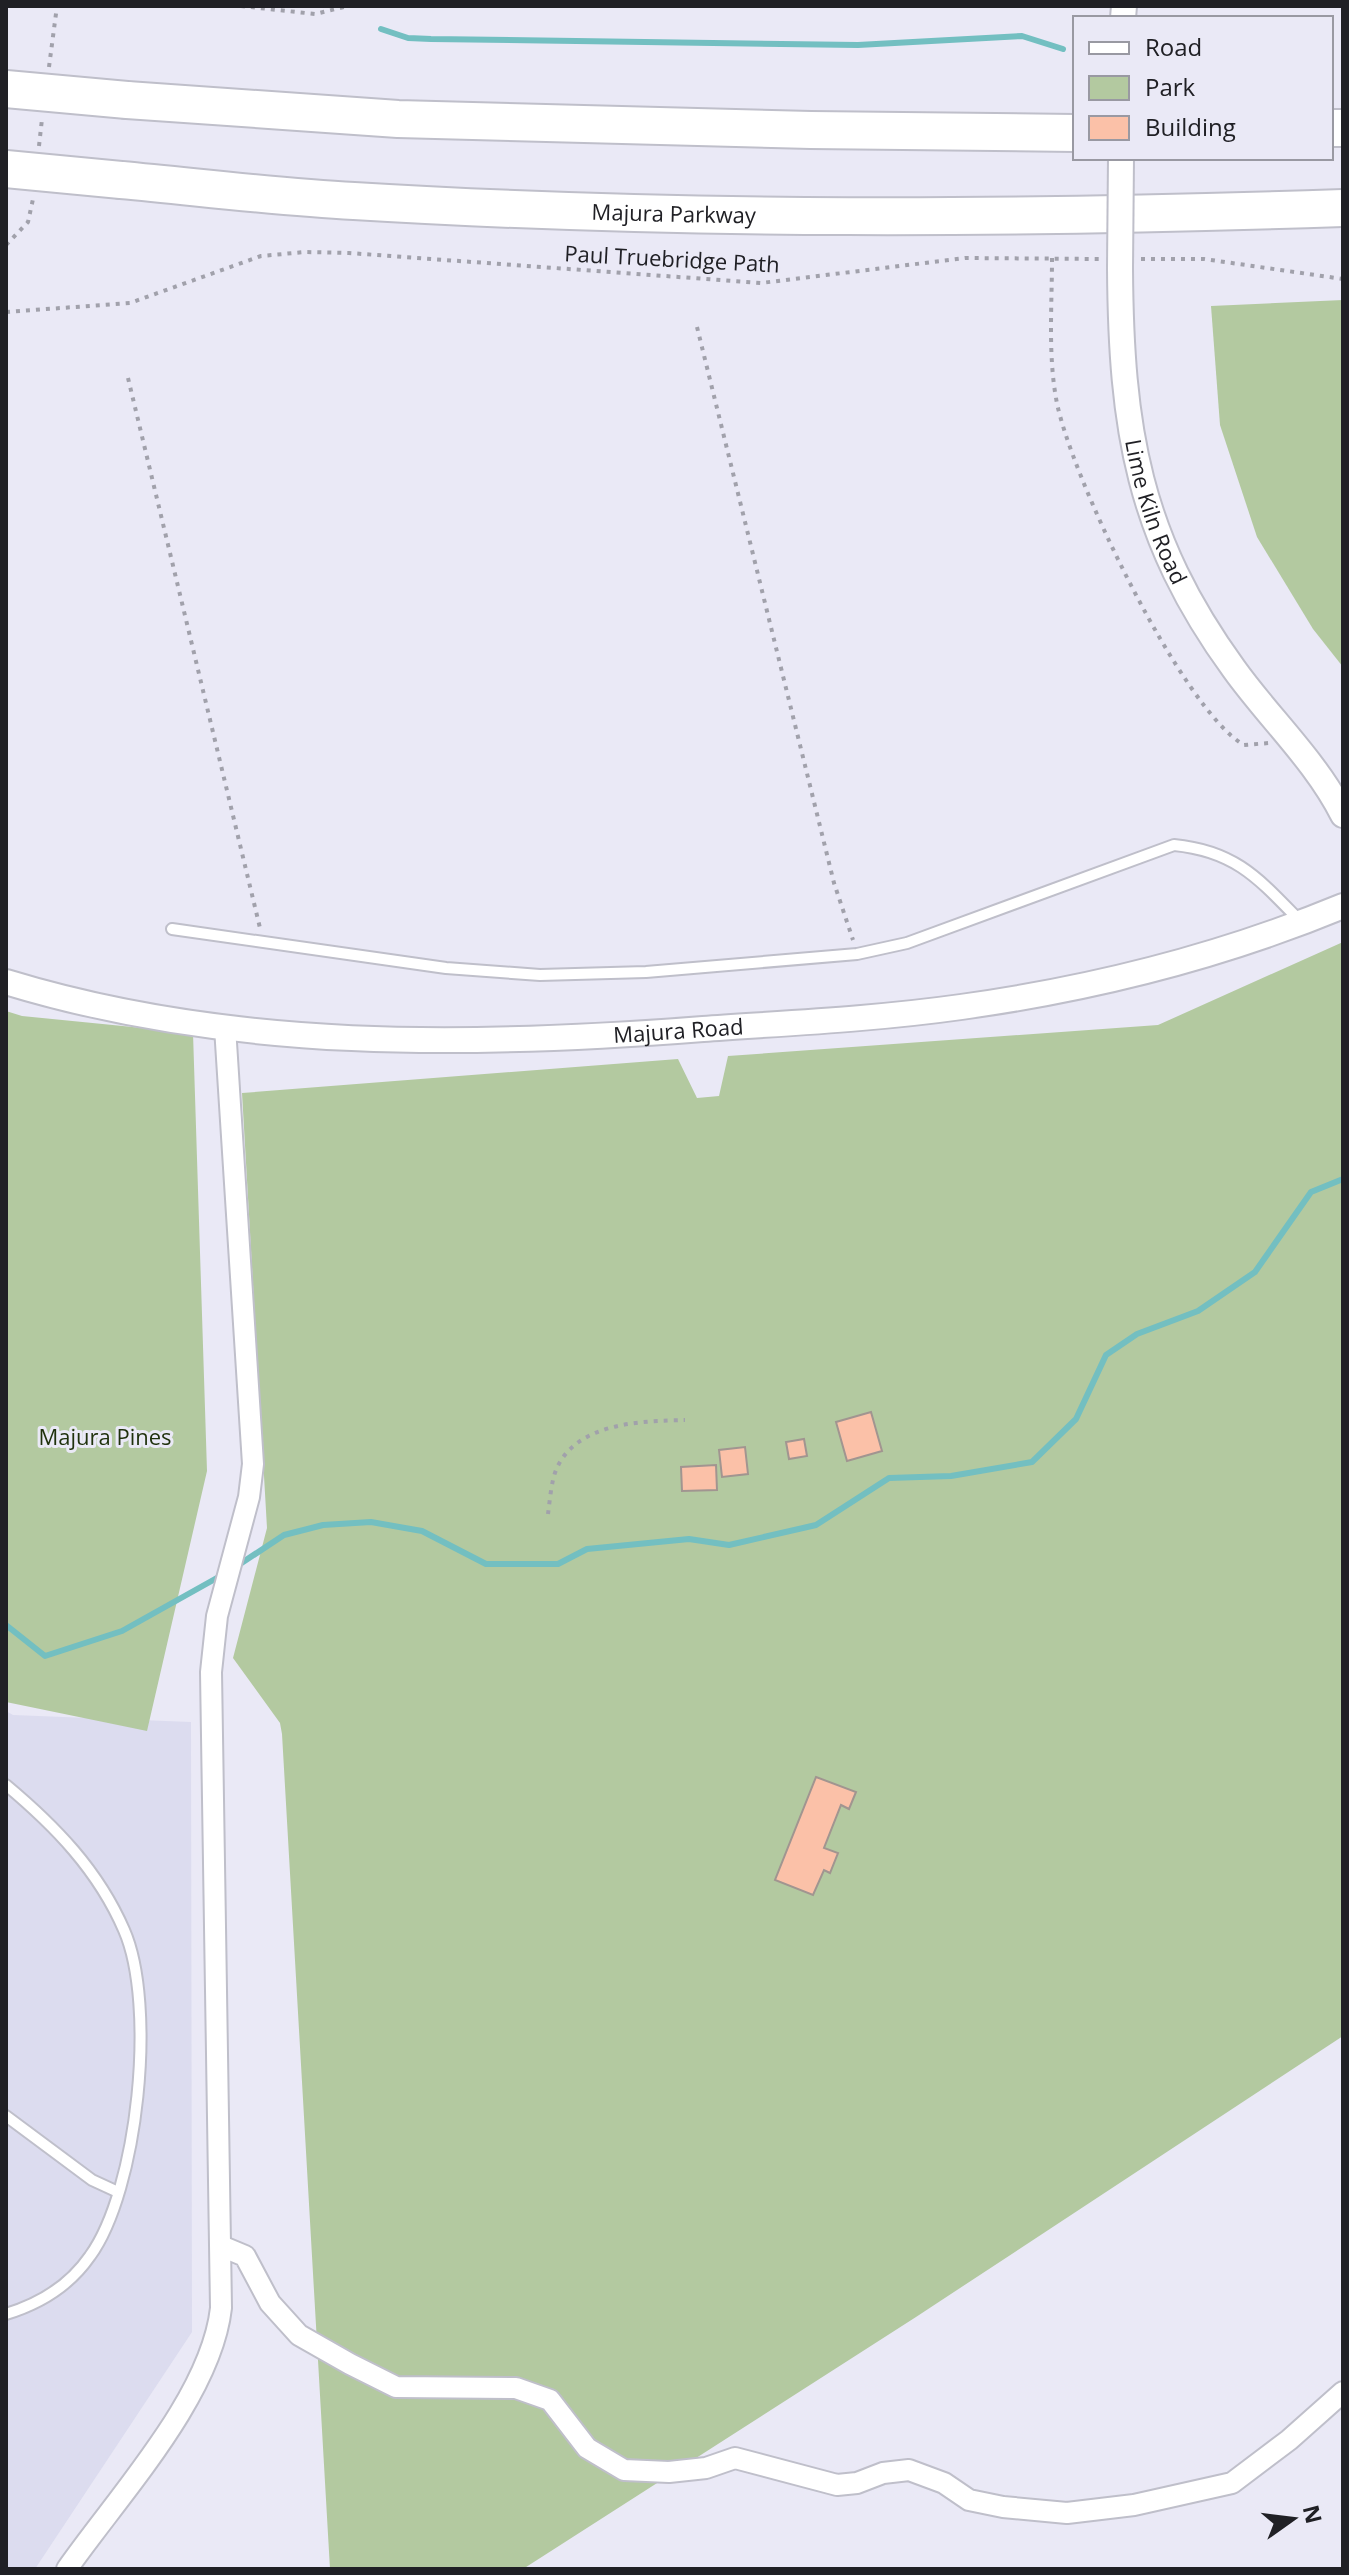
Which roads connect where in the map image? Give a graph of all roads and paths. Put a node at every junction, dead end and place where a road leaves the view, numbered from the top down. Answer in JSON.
{"nodes":[{"id":1,"x":57,"y":6,"type":"edge"},
{"id":2,"x":241,"y":6,"type":"edge"},
{"id":3,"x":348,"y":6,"type":"edge"},
{"id":4,"x":47,"y":79,"type":"dead end"},
{"id":5,"x":6,"y":89,"type":"edge"},
{"id":6,"x":43,"y":110,"type":"dead end"},
{"id":7,"x":1073,"y":133,"type":"edge"},
{"id":8,"x":1121,"y":160,"type":"edge"},
{"id":9,"x":26,"y":171,"type":"edge"},
{"id":10,"x":1343,"y":208,"type":"edge"},
{"id":11,"x":6,"y":245,"type":"edge"},
{"id":12,"x":1052,"y":258,"type":"junction"},
{"id":13,"x":1122,"y":262,"type":"junction"},
{"id":14,"x":1343,"y":279,"type":"edge"},
{"id":15,"x":6,"y":312,"type":"edge"},
{"id":16,"x":697,"y":327,"type":"dead end"},
{"id":17,"x":128,"y":378,"type":"dead end"},
{"id":18,"x":1283,"y":732,"type":"junction"},
{"id":19,"x":1343,"y":815,"type":"edge"},
{"id":20,"x":1343,"y":906,"type":"edge"},
{"id":21,"x":1302,"y":923,"type":"junction"},
{"id":22,"x":172,"y":929,"type":"dead end"},
{"id":23,"x":263,"y":942,"type":"junction"},
{"id":24,"x":857,"y":954,"type":"junction"},
{"id":25,"x":6,"y":982,"type":"edge"},
{"id":26,"x":225,"y":1027,"type":"junction"},
{"id":27,"x":685,"y":1420,"type":"dead end"},
{"id":28,"x":548,"y":1514,"type":"dead end"},
{"id":29,"x":6,"y":1785,"type":"edge"},
{"id":30,"x":6,"y":2116,"type":"edge"},
{"id":31,"x":118,"y":2192,"type":"junction"},
{"id":32,"x":221,"y":2246,"type":"junction"},
{"id":33,"x":6,"y":2314,"type":"edge"},
{"id":34,"x":1343,"y":2392,"type":"edge"},
{"id":35,"x":67,"y":2569,"type":"edge"}],
"edges":[{"from":1,"to":4,"type":"path"},
{"from":2,"to":3,"type":"path"},
{"from":5,"to":7,"type":"highway","bridge":true},
{"from":6,"to":9,"type":"path"},
{"from":8,"to":13,"type":"street","name":"Lime Kiln Road","bridge":true},
{"from":9,"to":10,"type":"highway","name":"Majura Parkway","bridge":true},
{"from":9,"to":11,"type":"path"},
{"from":12,"to":13,"type":"path","name":"Paul Truebridge Path"},
{"from":12,"to":15,"type":"path","name":"Paul Truebridge Path"},
{"from":12,"to":18,"type":"path"},
{"from":13,"to":14,"type":"path","name":"Paul Truebridge Path"},
{"from":13,"to":18,"type":"street","name":"Lime Kiln Road"},
{"from":16,"to":24,"type":"path"},
{"from":17,"to":23,"type":"path"},
{"from":18,"to":19,"type":"street","name":"Lime Kiln Road"},
{"from":20,"to":21,"type":"street","name":"Majura Road"},
{"from":21,"to":24,"type":"lane"},
{"from":21,"to":26,"type":"street","name":"Majura Road"},
{"from":22,"to":23,"type":"lane"},
{"from":23,"to":24,"type":"lane"},
{"from":25,"to":26,"type":"street","name":"Majura Road"},
{"from":26,"to":32,"type":"street"},
{"from":27,"to":28,"type":"path"},
{"from":29,"to":31,"type":"lane"},
{"from":30,"to":31,"type":"lane"},
{"from":31,"to":33,"type":"lane"},
{"from":32,"to":34,"type":"street"},
{"from":32,"to":35,"type":"street"}]}
